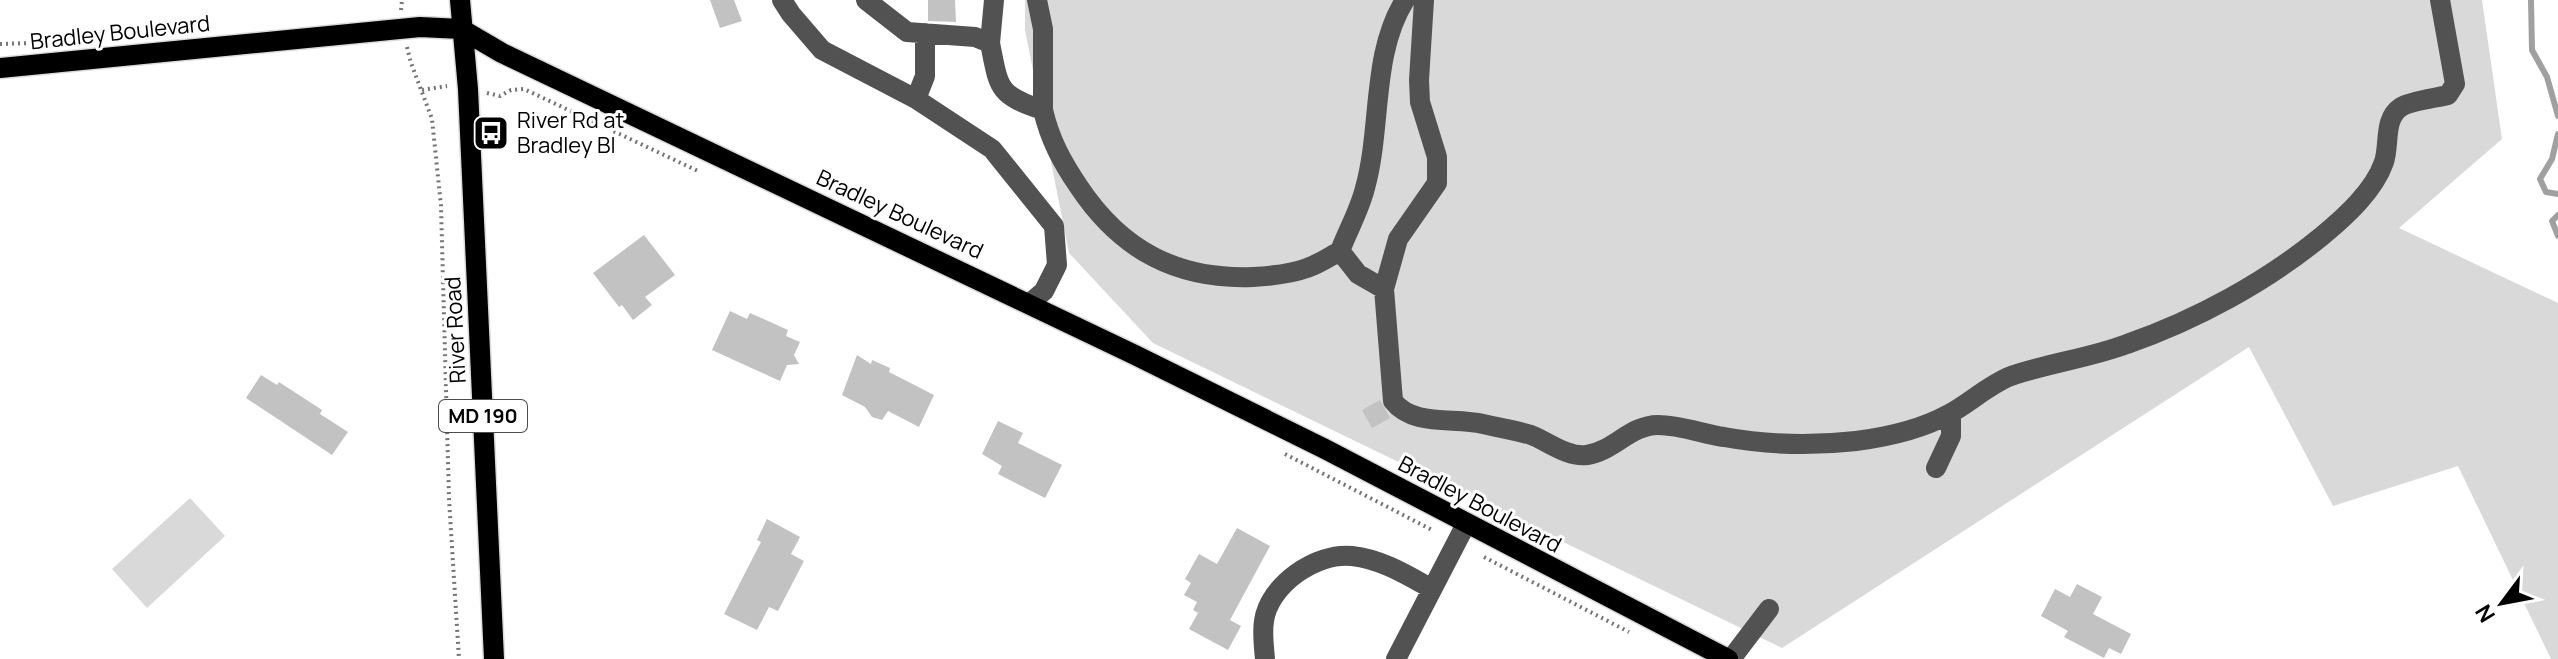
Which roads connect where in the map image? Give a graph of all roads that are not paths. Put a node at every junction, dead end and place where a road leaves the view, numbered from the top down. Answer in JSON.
{"nodes":[{"id":1,"x":460,"y":0,"type":"edge"},
{"id":2,"x":782,"y":0,"type":"edge"},
{"id":3,"x":866,"y":0,"type":"edge"},
{"id":4,"x":994,"y":0,"type":"edge"},
{"id":5,"x":1037,"y":0,"type":"edge"},
{"id":6,"x":1405,"y":0,"type":"edge"},
{"id":7,"x":1424,"y":0,"type":"edge"},
{"id":8,"x":2440,"y":0,"type":"edge"},
{"id":9,"x":461,"y":29,"type":"junction"},
{"id":10,"x":925,"y":33,"type":"junction"},
{"id":11,"x":990,"y":43,"type":"junction"},
{"id":12,"x":0,"y":68,"type":"edge"},
{"id":13,"x":916,"y":99,"type":"junction"},
{"id":14,"x":1043,"y":110,"type":"junction"},
{"id":15,"x":1340,"y":251,"type":"junction"},
{"id":16,"x":1384,"y":289,"type":"junction"},
{"id":17,"x":1030,"y":303,"type":"junction"},
{"id":18,"x":1951,"y":413,"type":"junction"},
{"id":19,"x":1936,"y":468,"type":"dead end"},
{"id":20,"x":1461,"y":533,"type":"junction"},
{"id":21,"x":1432,"y":589,"type":"junction"},
{"id":22,"x":1769,"y":609,"type":"dead end"},
{"id":23,"x":494,"y":659,"type":"edge"},
{"id":24,"x":1265,"y":659,"type":"edge"},
{"id":25,"x":1396,"y":659,"type":"edge"},
{"id":26,"x":1730,"y":659,"type":"edge"}],
"edges":[{"from":1,"to":9,"type":"main road","name":"River Road","number":"MD 190"},
{"from":2,"to":13,"type":"street"},
{"from":3,"to":10,"type":"street"},
{"from":4,"to":11,"type":"street"},
{"from":5,"to":14,"type":"street"},
{"from":6,"to":15,"type":"street"},
{"from":7,"to":16,"type":"street"},
{"from":8,"to":18,"type":"street"},
{"from":9,"to":12,"type":"main road","name":"Bradley Boulevard"},
{"from":9,"to":17,"type":"main road","name":"Bradley Boulevard"},
{"from":9,"to":23,"type":"main road","name":"River Road","number":"MD 190"},
{"from":10,"to":11,"type":"street"},
{"from":10,"to":13,"type":"street"},
{"from":11,"to":14,"type":"street"},
{"from":13,"to":17,"type":"street"},
{"from":14,"to":15,"type":"street"},
{"from":15,"to":16,"type":"street"},
{"from":16,"to":18,"type":"street"},
{"from":17,"to":20,"type":"main road","name":"Bradley Boulevard"},
{"from":18,"to":19,"type":"street"},
{"from":20,"to":21,"type":"street"},
{"from":20,"to":26,"type":"main road","name":"Bradley Boulevard"},
{"from":21,"to":24,"type":"street"},
{"from":21,"to":25,"type":"street"},
{"from":22,"to":26,"type":"street"}]}
